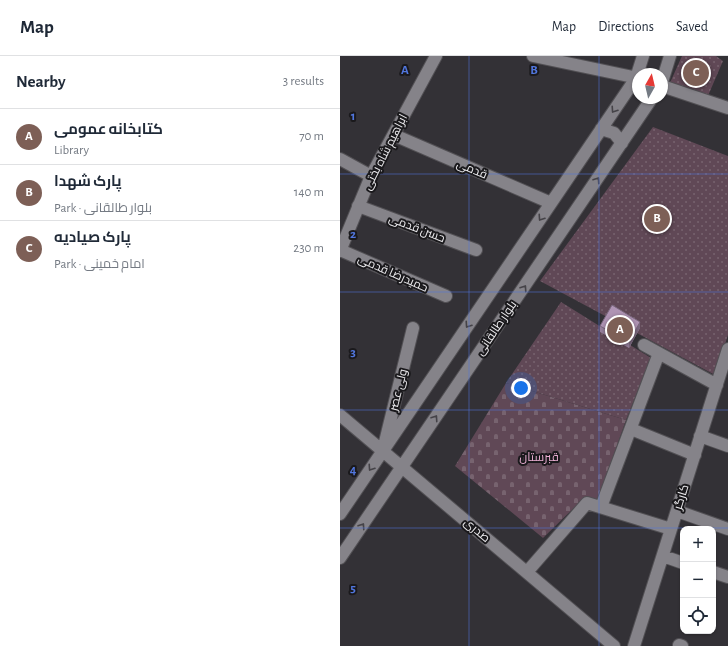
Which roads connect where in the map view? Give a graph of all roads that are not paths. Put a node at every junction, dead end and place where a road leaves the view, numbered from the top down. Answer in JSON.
{"nodes":[{"id":1,"x":436,"y":56,"type":"edge"},
{"id":2,"x":533,"y":56,"type":"edge"},
{"id":3,"x":643,"y":56,"type":"edge"},
{"id":4,"x":670,"y":56,"type":"edge"},
{"id":5,"x":565,"y":59,"type":"edge"},
{"id":6,"x":640,"y":68,"type":"edge"},
{"id":7,"x":666,"y":68,"type":"edge"},
{"id":8,"x":632,"y":77,"type":"edge"},
{"id":9,"x":632,"y":85,"type":"edge"},
{"id":10,"x":668,"y":88,"type":"edge"},
{"id":11,"x":648,"y":104,"type":"edge"},
{"id":12,"x":728,"y":108,"type":"edge"},
{"id":13,"x":601,"y":130,"type":"junction"},
{"id":14,"x":394,"y":135,"type":"junction"},
{"id":15,"x":622,"y":143,"type":"junction"},
{"id":16,"x":340,"y":158,"type":"edge"},
{"id":17,"x":371,"y":176,"type":"junction"},
{"id":18,"x":551,"y":203,"type":"junction"},
{"id":19,"x":358,"y":206,"type":"junction"},
{"id":20,"x":343,"y":233,"type":"edge"},
{"id":21,"x":476,"y":250,"type":"dead end"},
{"id":22,"x":340,"y":251,"type":"edge"},
{"id":23,"x":446,"y":296,"type":"dead end"},
{"id":24,"x":413,"y":328,"type":"dead end"},
{"id":25,"x":644,"y":345,"type":"dead end"},
{"id":26,"x":728,"y":348,"type":"edge"},
{"id":27,"x":659,"y":353,"type":"junction"},
{"id":28,"x":717,"y":385,"type":"junction"},
{"id":29,"x":340,"y":415,"type":"edge"},
{"id":30,"x":631,"y":429,"type":"junction"},
{"id":31,"x":700,"y":436,"type":"junction"},
{"id":32,"x":728,"y":446,"type":"edge"},
{"id":33,"x":383,"y":451,"type":"junction"},
{"id":34,"x":695,"y":455,"type":"junction"},
{"id":35,"x":402,"y":467,"type":"junction"},
{"id":36,"x":601,"y":507,"type":"junction"},
{"id":37,"x":677,"y":511,"type":"junction"},
{"id":38,"x":340,"y":514,"type":"edge"},
{"id":39,"x":671,"y":529,"type":"junction"},
{"id":40,"x":728,"y":529,"type":"edge"},
{"id":41,"x":663,"y":556,"type":"junction"},
{"id":42,"x":340,"y":558,"type":"edge"},
{"id":43,"x":680,"y":562,"type":"edge"},
{"id":44,"x":527,"y":572,"type":"junction"},
{"id":45,"x":716,"y":573,"type":"edge"},
{"id":46,"x":728,"y":577,"type":"edge"},
{"id":47,"x":614,"y":646,"type":"edge"},
{"id":48,"x":634,"y":646,"type":"edge"}],
"edges":[{"from":1,"to":14,"type":"street","name":"ابراهیم شاه بختی"},
{"from":2,"to":5,"type":"street"},
{"from":3,"to":6,"type":"street","name":"بلوار طالقانی"},
{"from":4,"to":7,"type":"street"},
{"from":5,"to":8,"type":"street"},
{"from":9,"to":13,"type":"street","name":"بلوار طالقانی","one_way":true},
{"from":10,"to":12,"type":"street"},
{"from":11,"to":15,"type":"street","name":"بلوار طالقانی"},
{"from":13,"to":15,"type":"street"},
{"from":13,"to":18,"type":"street","name":"بلوار طالقانی"},
{"from":14,"to":17,"type":"street","name":"ابراهیم شاه بختی"},
{"from":14,"to":18,"type":"street","name":"قدمی"},
{"from":35,"to":15,"type":"street","name":"بلوار طالقانی","one_way":true},
{"from":16,"to":17,"type":"street"},
{"from":17,"to":19,"type":"street","name":"ابراهیم شاه بختی"},
{"from":18,"to":33,"type":"street","name":"بلوار طالقانی","one_way":true},
{"from":19,"to":20,"type":"street","name":"ابراهیم شاه بختی"},
{"from":19,"to":21,"type":"street","name":"حسن قدمی"},
{"from":20,"to":22,"type":"street","name":"ابراهیم شاه بختی"},
{"from":22,"to":23,"type":"street","name":"حمیدرضا قدمی"},
{"from":24,"to":33,"type":"street","name":"ولی عصر"},
{"from":25,"to":27,"type":"street"},
{"from":26,"to":28,"type":"street","name":"کارگر"},
{"from":27,"to":28,"type":"street"},
{"from":27,"to":30,"type":"street"},
{"from":28,"to":31,"type":"street","name":"کارگر"},
{"from":29,"to":33,"type":"street","name":"صدری"},
{"from":30,"to":34,"type":"street"},
{"from":30,"to":36,"type":"street"},
{"from":31,"to":32,"type":"street"},
{"from":31,"to":34,"type":"street","name":"کارگر"},
{"from":33,"to":35,"type":"street","name":"صدری"},
{"from":33,"to":38,"type":"street","name":"بلوار طالقانی","one_way":true},
{"from":34,"to":37,"type":"street","name":"کارگر"},
{"from":42,"to":35,"type":"street","name":"بلوار طالقانی","one_way":true},
{"from":35,"to":44,"type":"street","name":"صدری"},
{"from":36,"to":39,"type":"street"},
{"from":36,"to":44,"type":"street"},
{"from":37,"to":39,"type":"street","name":"کارگر"},
{"from":37,"to":40,"type":"street"},
{"from":39,"to":41,"type":"street","name":"کارگر"},
{"from":41,"to":43,"type":"street"},
{"from":41,"to":48,"type":"street","name":"کارگر"},
{"from":44,"to":47,"type":"street","name":"صدری"},
{"from":45,"to":46,"type":"street"}]}
